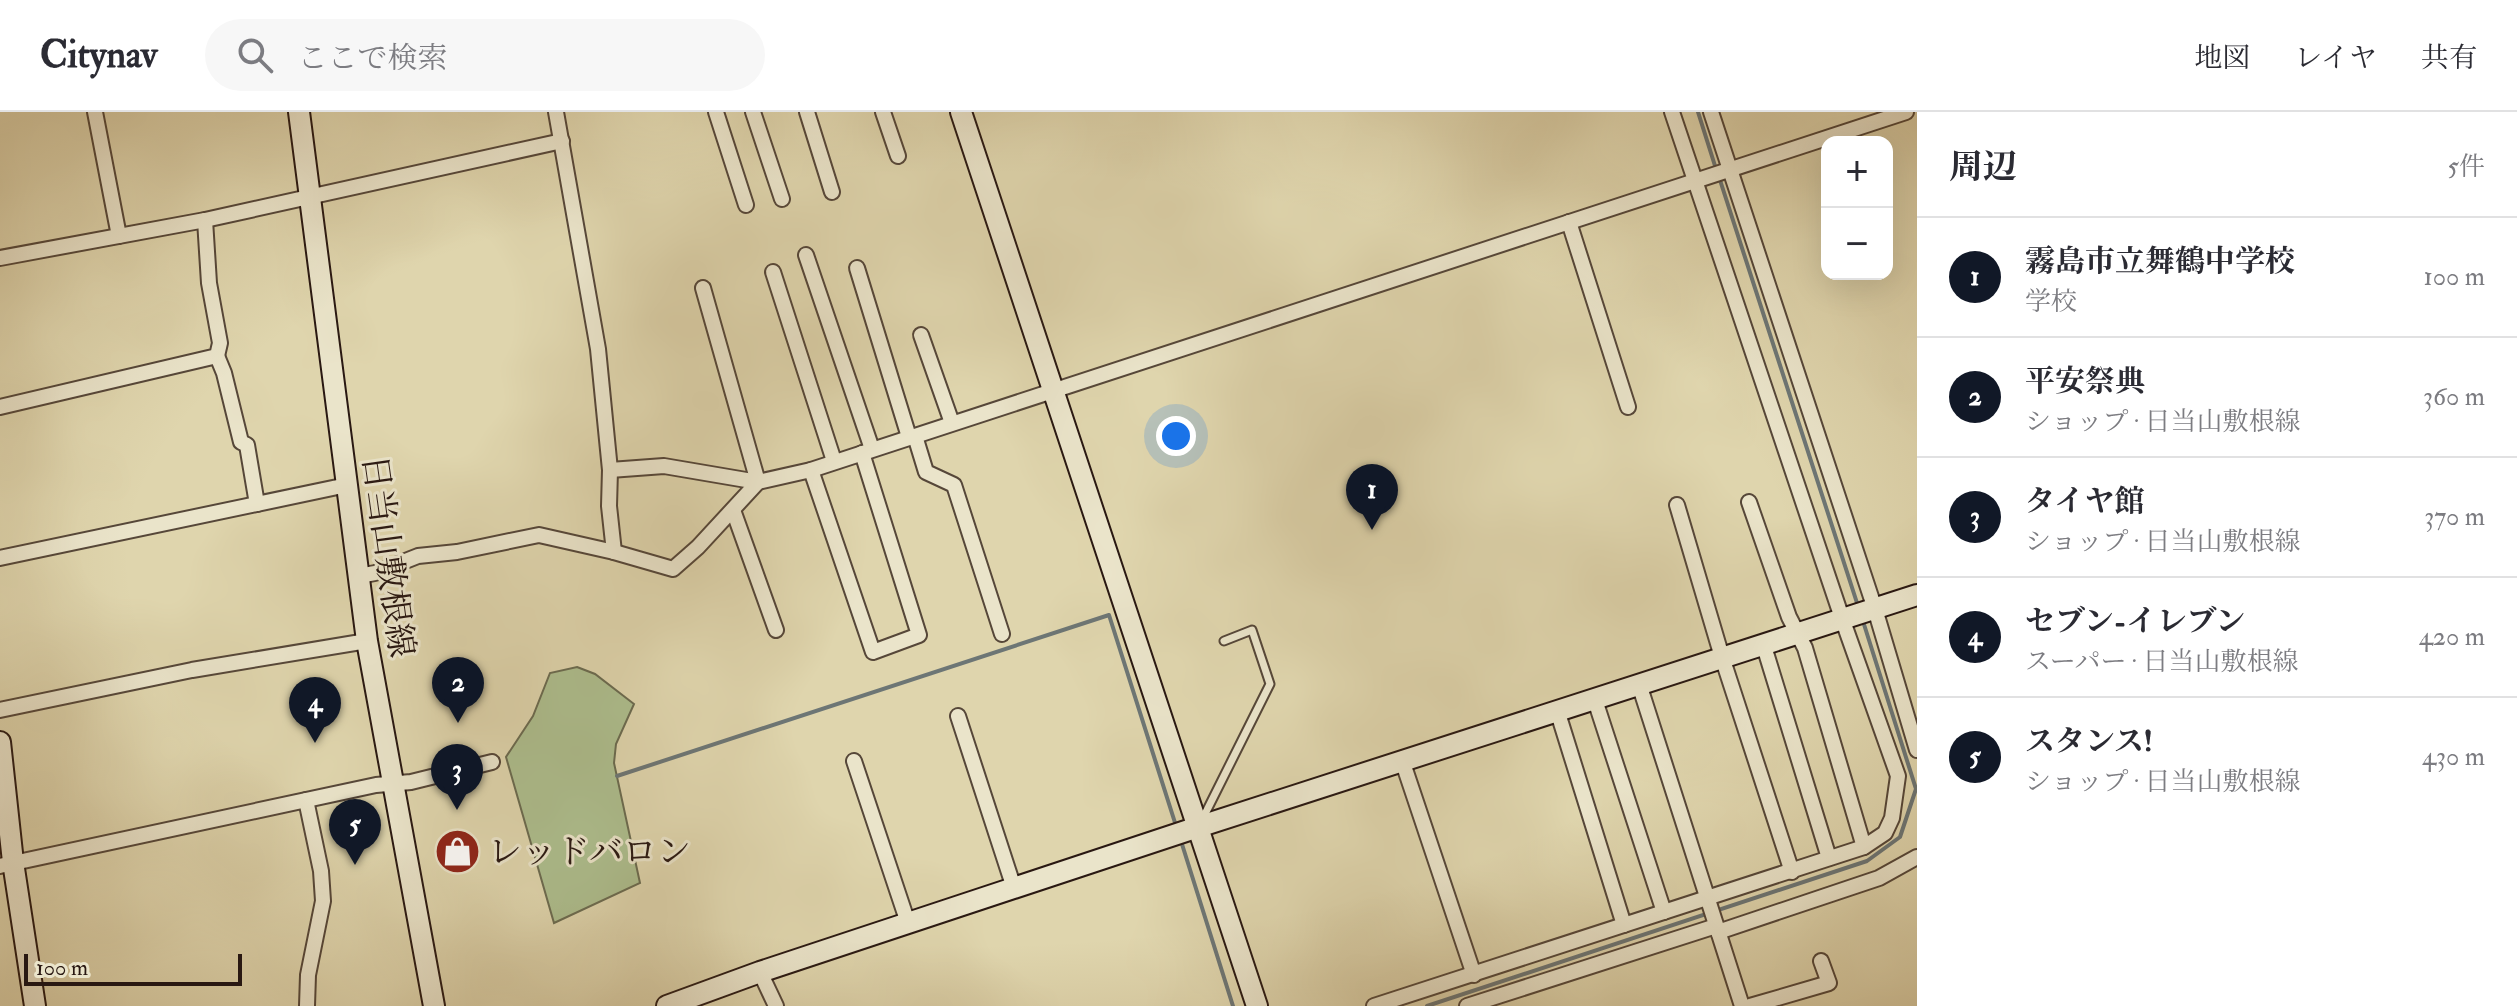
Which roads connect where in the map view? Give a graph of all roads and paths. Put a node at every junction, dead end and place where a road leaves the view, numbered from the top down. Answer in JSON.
{"nodes":[{"id":1,"x":95,"y":112,"type":"edge"},
{"id":2,"x":301,"y":112,"type":"edge"},
{"id":3,"x":556,"y":112,"type":"edge"},
{"id":4,"x":716,"y":112,"type":"edge"},
{"id":5,"x":753,"y":112,"type":"edge"},
{"id":6,"x":807,"y":112,"type":"edge"},
{"id":7,"x":883,"y":112,"type":"edge"},
{"id":8,"x":961,"y":112,"type":"edge"},
{"id":9,"x":1672,"y":112,"type":"edge"},
{"id":10,"x":1711,"y":112,"type":"edge"},
{"id":11,"x":1906,"y":112,"type":"edge"},
{"id":12,"x":562,"y":141,"type":"junction"},
{"id":13,"x":898,"y":156,"type":"dead end"},
{"id":14,"x":1729,"y":171,"type":"junction"},
{"id":15,"x":1696,"y":181,"type":"junction"},
{"id":16,"x":832,"y":192,"type":"dead end"},
{"id":17,"x":310,"y":196,"type":"junction"},
{"id":18,"x":782,"y":199,"type":"dead end"},
{"id":19,"x":746,"y":205,"type":"dead end"},
{"id":20,"x":205,"y":220,"type":"junction"},
{"id":21,"x":1569,"y":222,"type":"junction"},
{"id":22,"x":119,"y":236,"type":"junction"},
{"id":23,"x":806,"y":255,"type":"dead end"},
{"id":24,"x":0,"y":258,"type":"edge"},
{"id":25,"x":857,"y":268,"type":"dead end"},
{"id":26,"x":773,"y":272,"type":"dead end"},
{"id":27,"x":703,"y":288,"type":"dead end"},
{"id":28,"x":921,"y":335,"type":"dead end"},
{"id":29,"x":217,"y":356,"type":"junction"},
{"id":30,"x":1055,"y":390,"type":"junction"},
{"id":31,"x":0,"y":407,"type":"edge"},
{"id":32,"x":1628,"y":407,"type":"dead end"},
{"id":33,"x":952,"y":423,"type":"junction"},
{"id":34,"x":912,"y":436,"type":"junction"},
{"id":35,"x":867,"y":451,"type":"junction"},
{"id":36,"x":834,"y":461,"type":"junction"},
{"id":37,"x":610,"y":470,"type":"junction"},
{"id":38,"x":811,"y":470,"type":"junction"},
{"id":39,"x":758,"y":482,"type":"junction"},
{"id":40,"x":347,"y":485,"type":"junction"},
{"id":41,"x":1749,"y":502,"type":"dead end"},
{"id":42,"x":257,"y":504,"type":"junction"},
{"id":43,"x":1677,"y":505,"type":"dead end"},
{"id":44,"x":733,"y":510,"type":"junction"},
{"id":45,"x":614,"y":552,"type":"junction"},
{"id":46,"x":0,"y":558,"type":"edge"},
{"id":47,"x":359,"y":576,"type":"junction"},
{"id":48,"x":1917,"y":595,"type":"edge"},
{"id":49,"x":1872,"y":610,"type":"junction"},
{"id":50,"x":1845,"y":620,"type":"junction"},
{"id":51,"x":776,"y":630,"type":"dead end"},
{"id":52,"x":1798,"y":632,"type":"junction"},
{"id":53,"x":1002,"y":634,"type":"dead end"},
{"id":54,"x":367,"y":641,"type":"junction"},
{"id":55,"x":1224,"y":641,"type":"dead end"},
{"id":56,"x":1763,"y":643,"type":"junction"},
{"id":57,"x":1722,"y":657,"type":"junction"},
{"id":58,"x":1639,"y":684,"type":"junction"},
{"id":59,"x":1594,"y":697,"type":"junction"},
{"id":60,"x":0,"y":710,"type":"edge"},
{"id":61,"x":1557,"y":710,"type":"junction"},
{"id":62,"x":958,"y":716,"type":"dead end"},
{"id":63,"x":0,"y":742,"type":"edge"},
{"id":64,"x":1917,"y":750,"type":"edge"},
{"id":65,"x":854,"y":761,"type":"dead end"},
{"id":66,"x":492,"y":762,"type":"dead end"},
{"id":67,"x":1403,"y":763,"type":"junction"},
{"id":68,"x":393,"y":784,"type":"junction"},
{"id":69,"x":306,"y":800,"type":"junction"},
{"id":70,"x":1198,"y":827,"type":"junction"},
{"id":71,"x":1864,"y":847,"type":"junction"},
{"id":72,"x":1917,"y":857,"type":"edge"},
{"id":73,"x":1829,"y":858,"type":"junction"},
{"id":74,"x":6,"y":864,"type":"edge"},
{"id":75,"x":1792,"y":872,"type":"junction"},
{"id":76,"x":1014,"y":888,"type":"junction"},
{"id":77,"x":1708,"y":900,"type":"junction"},
{"id":78,"x":1664,"y":912,"type":"junction"},
{"id":79,"x":908,"y":923,"type":"junction"},
{"id":80,"x":1624,"y":925,"type":"junction"},
{"id":81,"x":1716,"y":926,"type":"junction"},
{"id":82,"x":1821,"y":961,"type":"dead end"},
{"id":83,"x":760,"y":972,"type":"junction"},
{"id":84,"x":1474,"y":975,"type":"junction"},
{"id":85,"x":35,"y":1006,"type":"edge"},
{"id":86,"x":307,"y":1006,"type":"edge"},
{"id":87,"x":434,"y":1006,"type":"edge"},
{"id":88,"x":667,"y":1006,"type":"edge"},
{"id":89,"x":776,"y":1006,"type":"edge"},
{"id":90,"x":1257,"y":1006,"type":"edge"},
{"id":91,"x":1374,"y":1006,"type":"edge"},
{"id":92,"x":1467,"y":1006,"type":"edge"},
{"id":93,"x":1742,"y":1006,"type":"edge"},
{"id":94,"x":1750,"y":1006,"type":"edge"}],
"edges":[{"from":1,"to":22,"type":"street"},
{"from":2,"to":17,"type":"street","name":"日当山敷根線"},
{"from":3,"to":12,"type":"street"},
{"from":4,"to":19,"type":"street"},
{"from":5,"to":18,"type":"street"},
{"from":6,"to":16,"type":"street"},
{"from":7,"to":13,"type":"street"},
{"from":8,"to":30,"type":"street"},
{"from":9,"to":15,"type":"street"},
{"from":10,"to":14,"type":"street"},
{"from":11,"to":14,"type":"street"},
{"from":12,"to":17,"type":"street"},
{"from":12,"to":37,"type":"street"},
{"from":14,"to":15,"type":"street"},
{"from":14,"to":49,"type":"street"},
{"from":15,"to":21,"type":"street"},
{"from":15,"to":50,"type":"street"},
{"from":17,"to":20,"type":"street"},
{"from":17,"to":40,"type":"street","name":"日当山敷根線"},
{"from":20,"to":22,"type":"street"},
{"from":20,"to":29,"type":"street"},
{"from":21,"to":30,"type":"street"},
{"from":21,"to":32,"type":"street"},
{"from":22,"to":24,"type":"street"},
{"from":23,"to":35,"type":"street"},
{"from":25,"to":34,"type":"street"},
{"from":26,"to":36,"type":"street"},
{"from":27,"to":39,"type":"street"},
{"from":28,"to":33,"type":"street"},
{"from":29,"to":31,"type":"street"},
{"from":29,"to":42,"type":"street"},
{"from":30,"to":33,"type":"street"},
{"from":30,"to":70,"type":"street"},
{"from":33,"to":34,"type":"street"},
{"from":34,"to":35,"type":"street"},
{"from":34,"to":53,"type":"street"},
{"from":35,"to":36,"type":"street"},
{"from":35,"to":38,"type":"street"},
{"from":36,"to":38,"type":"street"},
{"from":37,"to":39,"type":"street"},
{"from":37,"to":45,"type":"street"},
{"from":38,"to":39,"type":"street"},
{"from":39,"to":44,"type":"street"},
{"from":40,"to":42,"type":"street"},
{"from":40,"to":47,"type":"street","name":"日当山敷根線"},
{"from":41,"to":52,"type":"street"},
{"from":42,"to":46,"type":"street"},
{"from":43,"to":57,"type":"street"},
{"from":44,"to":45,"type":"street"},
{"from":44,"to":51,"type":"street"},
{"from":45,"to":47,"type":"street"},
{"from":47,"to":54,"type":"street","name":"日当山敷根線"},
{"from":48,"to":49,"type":"street"},
{"from":49,"to":50,"type":"street"},
{"from":49,"to":64,"type":"street"},
{"from":50,"to":52,"type":"street"},
{"from":50,"to":71,"type":"street"},
{"from":52,"to":56,"type":"street"},
{"from":52,"to":71,"type":"street"},
{"from":54,"to":60,"type":"street"},
{"from":54,"to":68,"type":"street","name":"日当山敷根線"},
{"from":55,"to":70,"type":"lane"},
{"from":56,"to":57,"type":"street"},
{"from":56,"to":73,"type":"street"},
{"from":57,"to":58,"type":"street"},
{"from":57,"to":75,"type":"street"},
{"from":58,"to":59,"type":"street"},
{"from":58,"to":77,"type":"street"},
{"from":59,"to":61,"type":"street"},
{"from":59,"to":78,"type":"street"},
{"from":61,"to":67,"type":"street"},
{"from":61,"to":80,"type":"street"},
{"from":62,"to":76,"type":"street"},
{"from":63,"to":74,"type":"street"},
{"from":65,"to":79,"type":"street"},
{"from":66,"to":68,"type":"street"},
{"from":67,"to":70,"type":"street"},
{"from":67,"to":84,"type":"street"},
{"from":68,"to":69,"type":"street"},
{"from":68,"to":87,"type":"street","name":"日当山敷根線"},
{"from":69,"to":74,"type":"street"},
{"from":69,"to":86,"type":"street"},
{"from":70,"to":76,"type":"street"},
{"from":70,"to":90,"type":"street"},
{"from":71,"to":73,"type":"street"},
{"from":72,"to":81,"type":"street"},
{"from":73,"to":75,"type":"street"},
{"from":74,"to":85,"type":"street"},
{"from":75,"to":77,"type":"street"},
{"from":76,"to":79,"type":"street"},
{"from":77,"to":78,"type":"street"},
{"from":77,"to":81,"type":"street"},
{"from":78,"to":80,"type":"street"},
{"from":79,"to":83,"type":"street"},
{"from":80,"to":84,"type":"street"},
{"from":81,"to":92,"type":"street"},
{"from":81,"to":93,"type":"street"},
{"from":82,"to":94,"type":"street"},
{"from":83,"to":88,"type":"street"},
{"from":83,"to":89,"type":"street"},
{"from":84,"to":91,"type":"street"}]}
